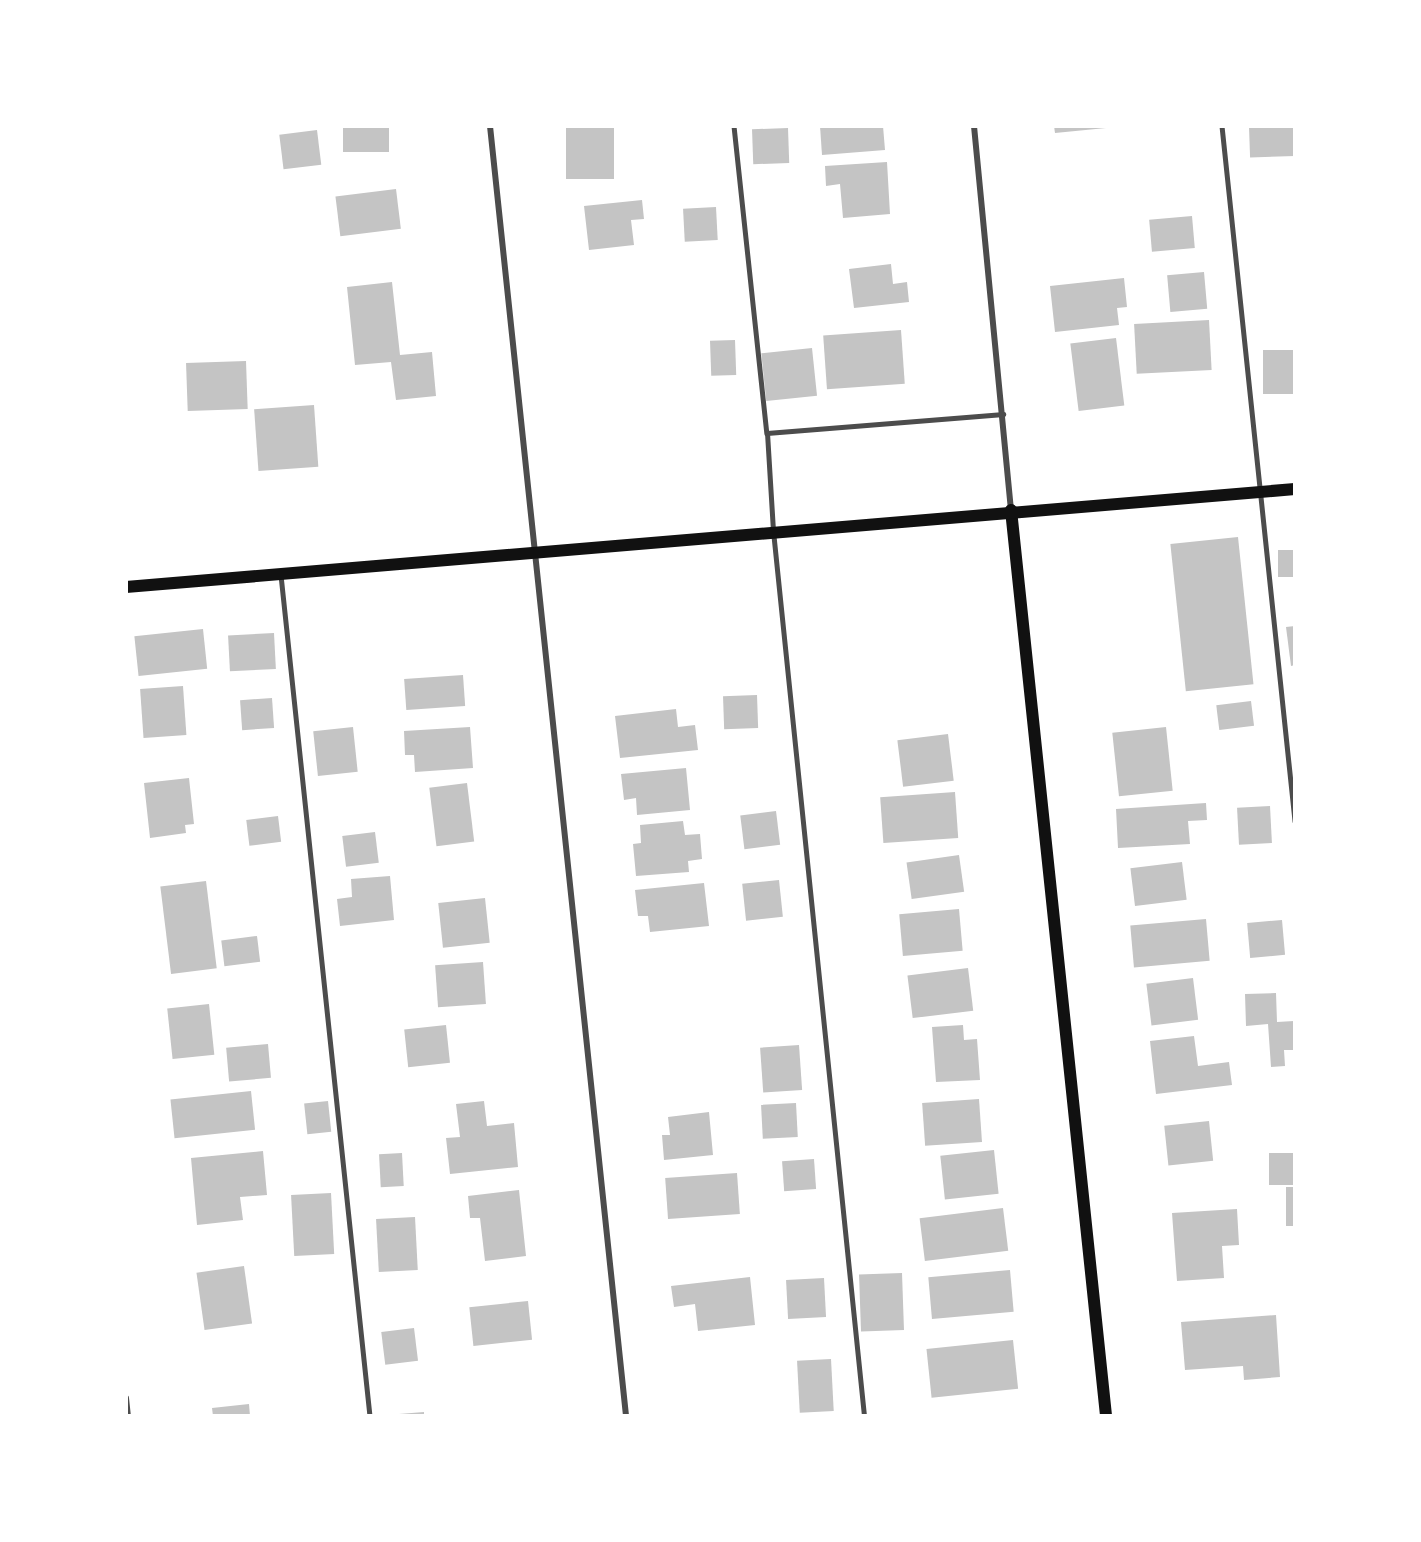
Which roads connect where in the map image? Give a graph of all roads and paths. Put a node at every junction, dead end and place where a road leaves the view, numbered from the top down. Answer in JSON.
{"nodes":[{"id":1,"x":490,"y":126,"type":"edge"},
{"id":2,"x":734,"y":126,"type":"edge"},
{"id":3,"x":974,"y":126,"type":"edge"},
{"id":4,"x":1222,"y":126,"type":"edge"},
{"id":5,"x":1004,"y":414,"type":"junction"},
{"id":6,"x":767,"y":433,"type":"junction"},
{"id":7,"x":1295,"y":489,"type":"edge"},
{"id":8,"x":1261,"y":492,"type":"junction"},
{"id":9,"x":1011,"y":510,"type":"junction"},
{"id":10,"x":773,"y":531,"type":"junction"},
{"id":11,"x":535,"y":550,"type":"junction"},
{"id":12,"x":281,"y":575,"type":"junction"},
{"id":13,"x":126,"y":587,"type":"edge"},
{"id":14,"x":1295,"y":821,"type":"edge"},
{"id":15,"x":126,"y":1398,"type":"edge"},
{"id":16,"x":128,"y":1416,"type":"edge"},
{"id":17,"x":370,"y":1416,"type":"edge"},
{"id":18,"x":626,"y":1416,"type":"edge"},
{"id":19,"x":864,"y":1416,"type":"edge"},
{"id":20,"x":1106,"y":1416,"type":"edge"}],
"edges":[{"from":1,"to":11,"type":"street"},
{"from":2,"to":6,"type":"lane"},
{"from":3,"to":5,"type":"street"},
{"from":4,"to":8,"type":"lane"},
{"from":5,"to":6,"type":"lane"},
{"from":5,"to":9,"type":"street"},
{"from":6,"to":10,"type":"lane"},
{"from":7,"to":8,"type":"main road"},
{"from":8,"to":9,"type":"main road"},
{"from":8,"to":14,"type":"lane"},
{"from":9,"to":10,"type":"main road"},
{"from":9,"to":20,"type":"main road"},
{"from":10,"to":11,"type":"main road"},
{"from":10,"to":19,"type":"lane"},
{"from":11,"to":12,"type":"main road"},
{"from":11,"to":18,"type":"street"},
{"from":12,"to":13,"type":"main road"},
{"from":12,"to":17,"type":"lane"},
{"from":15,"to":16,"type":"street"}]}
